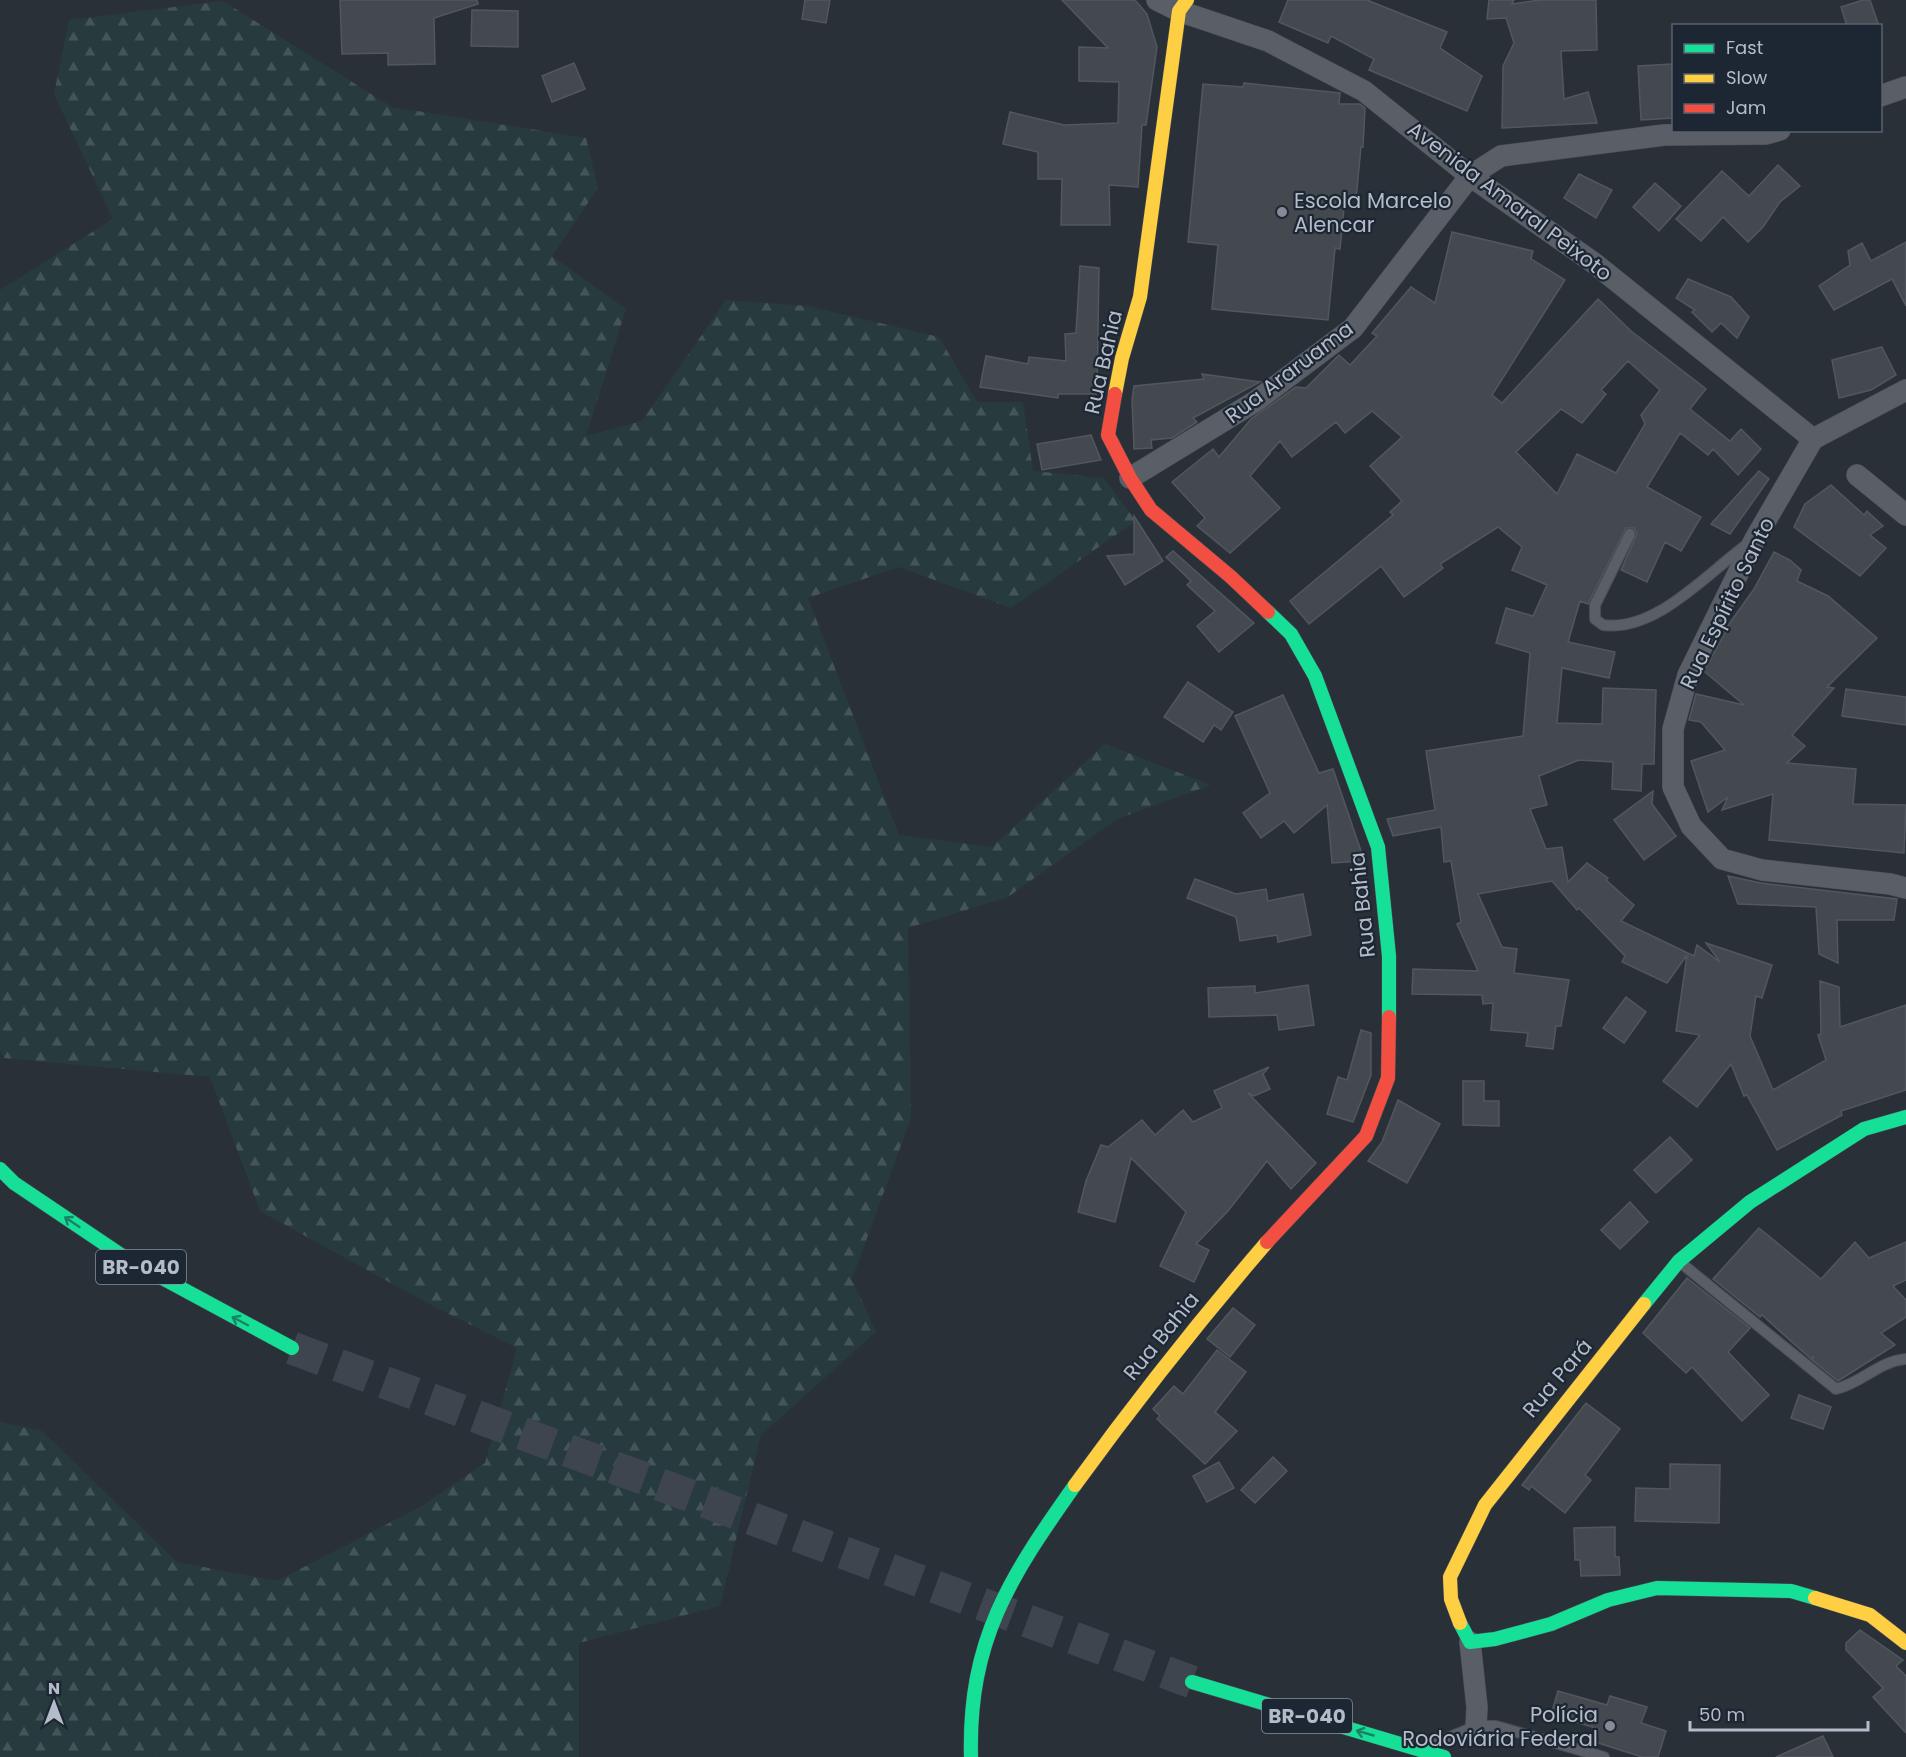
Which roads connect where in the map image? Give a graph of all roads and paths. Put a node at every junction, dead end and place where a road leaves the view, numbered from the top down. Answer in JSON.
{"nodes":[{"id":1,"x":1157,"y":0,"type":"edge"},
{"id":2,"x":1183,"y":5,"type":"edge"},
{"id":3,"x":1906,"y":87,"type":"edge"},
{"id":4,"x":1882,"y":96,"type":"edge"},
{"id":5,"x":1773,"y":132,"type":"edge"},
{"id":6,"x":1470,"y":176,"type":"junction"},
{"id":7,"x":1906,"y":390,"type":"edge"},
{"id":8,"x":1813,"y":439,"type":"junction"},
{"id":9,"x":1857,"y":475,"type":"dead end"},
{"id":10,"x":1130,"y":478,"type":"junction"},
{"id":11,"x":1906,"y":515,"type":"edge"},
{"id":12,"x":1630,"y":534,"type":"dead end"},
{"id":13,"x":1755,"y":539,"type":"junction"},
{"id":14,"x":1906,"y":888,"type":"edge"},
{"id":15,"x":1906,"y":1117,"type":"edge"},
{"id":16,"x":0,"y":1169,"type":"edge"},
{"id":17,"x":7,"y":1184,"type":"edge"},
{"id":18,"x":1678,"y":1261,"type":"junction"},
{"id":19,"x":292,"y":1348,"type":"tunnel mouth"},
{"id":20,"x":1906,"y":1359,"type":"edge"},
{"id":21,"x":1470,"y":1642,"type":"junction"},
{"id":22,"x":1906,"y":1643,"type":"edge"},
{"id":23,"x":1192,"y":1682,"type":"tunnel mouth"},
{"id":24,"x":1476,"y":1726,"type":"junction"},
{"id":25,"x":1421,"y":1749,"type":"junction"},
{"id":26,"x":971,"y":1757,"type":"edge"},
{"id":27,"x":1444,"y":1757,"type":"edge"},
{"id":28,"x":1604,"y":1757,"type":"edge"}],
"edges":[{"from":1,"to":2,"type":"street","name":"Avenida Amaral Peixoto"},
{"from":2,"to":6,"type":"street","name":"Avenida Amaral Peixoto"},
{"from":2,"to":10,"type":"main road","name":"Rua Bahia"},
{"from":3,"to":4,"type":"street"},
{"from":5,"to":6,"type":"street","name":"Rua Araruama"},
{"from":6,"to":8,"type":"street","name":"Avenida Amaral Peixoto"},
{"from":6,"to":10,"type":"street","name":"Rua Araruama"},
{"from":7,"to":8,"type":"street"},
{"from":8,"to":13,"type":"street","name":"Rua Espírito Santo"},
{"from":9,"to":11,"type":"street"},
{"from":10,"to":26,"type":"main road","name":"Rua Bahia"},
{"from":12,"to":13,"type":"lane"},
{"from":13,"to":14,"type":"street","name":"Rua Espírito Santo"},
{"from":15,"to":18,"type":"main road","name":"Rua Pará"},
{"from":16,"to":17,"type":"main road","number":"BR-040"},
{"from":19,"to":17,"type":"main road","number":"BR-040","one_way":true},
{"from":18,"to":20,"type":"lane"},
{"from":18,"to":21,"type":"main road","name":"Rua Pará"},
{"from":21,"to":22,"type":"main road"},
{"from":21,"to":24,"type":"street"},
{"from":25,"to":23,"type":"main road","number":"BR-040","one_way":true},
{"from":24,"to":25,"type":"lane"},
{"from":24,"to":28,"type":"lane"},
{"from":25,"to":27,"type":"main road","number":"BR-040"}]}
